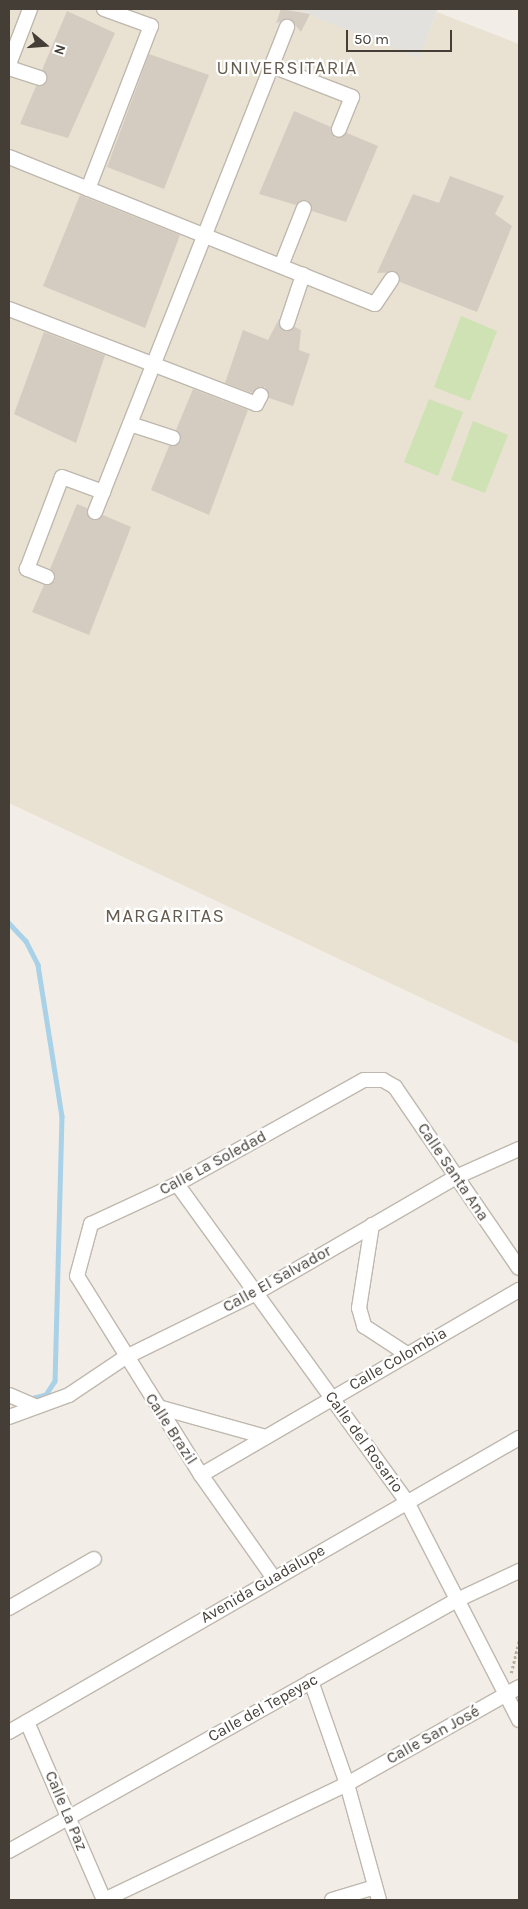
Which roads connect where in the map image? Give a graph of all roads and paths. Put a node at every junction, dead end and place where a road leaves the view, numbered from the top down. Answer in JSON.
{"nodes":[{"id":1,"x":30,"y":9,"type":"edge"},
{"id":2,"x":104,"y":9,"type":"edge"},
{"id":3,"x":287,"y":27,"type":"dead end"},
{"id":4,"x":9,"y":64,"type":"edge"},
{"id":5,"x":272,"y":66,"type":"junction"},
{"id":6,"x":9,"y":68,"type":"edge"},
{"id":7,"x":39,"y":78,"type":"dead end"},
{"id":8,"x":339,"y":130,"type":"dead end"},
{"id":9,"x":9,"y":157,"type":"edge"},
{"id":10,"x":88,"y":189,"type":"junction"},
{"id":11,"x":304,"y":208,"type":"dead end"},
{"id":12,"x":204,"y":235,"type":"junction"},
{"id":13,"x":281,"y":266,"type":"junction"},
{"id":14,"x":303,"y":275,"type":"junction"},
{"id":15,"x":392,"y":279,"type":"dead end"},
{"id":16,"x":9,"y":309,"type":"edge"},
{"id":17,"x":287,"y":323,"type":"dead end"},
{"id":18,"x":153,"y":365,"type":"junction"},
{"id":19,"x":261,"y":395,"type":"dead end"},
{"id":20,"x":130,"y":424,"type":"junction"},
{"id":21,"x":172,"y":438,"type":"dead end"},
{"id":22,"x":103,"y":492,"type":"junction"},
{"id":23,"x":95,"y":512,"type":"dead end"},
{"id":24,"x":47,"y":577,"type":"dead end"},
{"id":25,"x":383,"y":1080,"type":"joint"},
{"id":26,"x":519,"y":1149,"type":"edge"},
{"id":27,"x":456,"y":1176,"type":"junction"},
{"id":28,"x":177,"y":1184,"type":"junction"},
{"id":29,"x":372,"y":1225,"type":"junction"},
{"id":30,"x":519,"y":1268,"type":"edge"},
{"id":31,"x":77,"y":1276,"type":"joint"},
{"id":32,"x":519,"y":1290,"type":"edge"},
{"id":33,"x":256,"y":1293,"type":"junction"},
{"id":34,"x":408,"y":1354,"type":"junction"},
{"id":35,"x":124,"y":1358,"type":"junction"},
{"id":36,"x":9,"y":1396,"type":"edge"},
{"id":37,"x":332,"y":1397,"type":"junction"},
{"id":38,"x":33,"y":1405,"type":"junction"},
{"id":39,"x":158,"y":1407,"type":"junction"},
{"id":40,"x":9,"y":1418,"type":"edge"},
{"id":41,"x":266,"y":1437,"type":"junction"},
{"id":42,"x":519,"y":1438,"type":"edge"},
{"id":43,"x":201,"y":1475,"type":"junction"},
{"id":44,"x":408,"y":1502,"type":"junction"},
{"id":45,"x":94,"y":1559,"type":"dead end"},
{"id":46,"x":519,"y":1571,"type":"edge"},
{"id":47,"x":273,"y":1577,"type":"junction"},
{"id":48,"x":455,"y":1601,"type":"junction"},
{"id":49,"x":9,"y":1608,"type":"edge"},
{"id":50,"x":519,"y":1640,"type":"edge"},
{"id":51,"x":311,"y":1681,"type":"junction"},
{"id":52,"x":519,"y":1687,"type":"edge"},
{"id":53,"x":505,"y":1695,"type":"junction"},
{"id":54,"x":519,"y":1720,"type":"edge"},
{"id":55,"x":27,"y":1722,"type":"junction"},
{"id":56,"x":9,"y":1732,"type":"edge"},
{"id":57,"x":347,"y":1784,"type":"junction"},
{"id":58,"x":68,"y":1817,"type":"junction"},
{"id":59,"x":9,"y":1850,"type":"edge"},
{"id":60,"x":377,"y":1894,"type":"edge"},
{"id":61,"x":104,"y":1900,"type":"edge"},
{"id":62,"x":332,"y":1900,"type":"edge"}],
"edges":[{"from":1,"to":4,"type":"street"},
{"from":2,"to":10,"type":"street"},
{"from":3,"to":5,"type":"street"},
{"from":5,"to":8,"type":"street"},
{"from":5,"to":12,"type":"street"},
{"from":6,"to":7,"type":"street"},
{"from":9,"to":10,"type":"street"},
{"from":10,"to":12,"type":"street"},
{"from":11,"to":13,"type":"street"},
{"from":12,"to":13,"type":"street"},
{"from":12,"to":18,"type":"street"},
{"from":13,"to":14,"type":"street"},
{"from":14,"to":15,"type":"street"},
{"from":14,"to":17,"type":"street"},
{"from":16,"to":18,"type":"street"},
{"from":18,"to":19,"type":"street"},
{"from":18,"to":20,"type":"street"},
{"from":20,"to":21,"type":"street"},
{"from":20,"to":22,"type":"street"},
{"from":22,"to":23,"type":"street"},
{"from":22,"to":24,"type":"street"},
{"from":25,"to":27,"type":"street","name":"Calle Santa Ana"},
{"from":25,"to":28,"type":"street","name":"Calle La Soledad"},
{"from":26,"to":27,"type":"street","name":"Calle El Salvador"},
{"from":27,"to":29,"type":"street","name":"Calle El Salvador"},
{"from":27,"to":30,"type":"street","name":"Calle Santa Ana"},
{"from":28,"to":31,"type":"street","name":"Calle La Soledad"},
{"from":28,"to":33,"type":"street","name":"Calle del Rosario"},
{"from":29,"to":33,"type":"street","name":"Calle El Salvador"},
{"from":29,"to":34,"type":"street"},
{"from":31,"to":35,"type":"street","name":"Calle Brazil"},
{"from":32,"to":34,"type":"street","name":"Calle Colombia"},
{"from":33,"to":35,"type":"street","name":"Calle El Salvador"},
{"from":33,"to":37,"type":"street","name":"Calle del Rosario"},
{"from":34,"to":37,"type":"street","name":"Calle Colombia"},
{"from":35,"to":38,"type":"street","name":"Calle El Salvador"},
{"from":35,"to":39,"type":"street","name":"Calle Brazil"},
{"from":36,"to":38,"type":"street"},
{"from":37,"to":41,"type":"street","name":"Calle Colombia"},
{"from":37,"to":44,"type":"street","name":"Calle del Rosario"},
{"from":38,"to":40,"type":"street","name":"Calle El Salvador"},
{"from":39,"to":41,"type":"street"},
{"from":39,"to":43,"type":"street","name":"Calle Brazil"},
{"from":41,"to":43,"type":"street","name":"Calle Colombia"},
{"from":42,"to":44,"type":"street","name":"Avenida Guadalupe"},
{"from":43,"to":47,"type":"street","name":"Calle Brazil"},
{"from":44,"to":47,"type":"street","name":"Avenida Guadalupe"},
{"from":44,"to":48,"type":"street","name":"Calle del Rosario"},
{"from":45,"to":49,"type":"street"},
{"from":46,"to":48,"type":"street","name":"Calle del Tepeyac"},
{"from":47,"to":55,"type":"street","name":"Avenida Guadalupe"},
{"from":48,"to":51,"type":"street","name":"Calle del Tepeyac"},
{"from":48,"to":53,"type":"street","name":"Calle del Rosario"},
{"from":50,"to":53,"type":"path"},
{"from":51,"to":57,"type":"street"},
{"from":51,"to":58,"type":"street","name":"Calle del Tepeyac"},
{"from":52,"to":53,"type":"street","name":"Calle San José"},
{"from":53,"to":54,"type":"street","name":"Calle del Rosario"},
{"from":53,"to":57,"type":"street","name":"Calle San José"},
{"from":55,"to":56,"type":"street","name":"Avenida Guadalupe"},
{"from":55,"to":58,"type":"street","name":"Calle La Paz"},
{"from":57,"to":60,"type":"street"},
{"from":57,"to":61,"type":"street","name":"Calle San José"},
{"from":58,"to":59,"type":"street","name":"Calle del Tepeyac"},
{"from":58,"to":61,"type":"street","name":"Calle La Paz"},
{"from":60,"to":62,"type":"street"}]}
